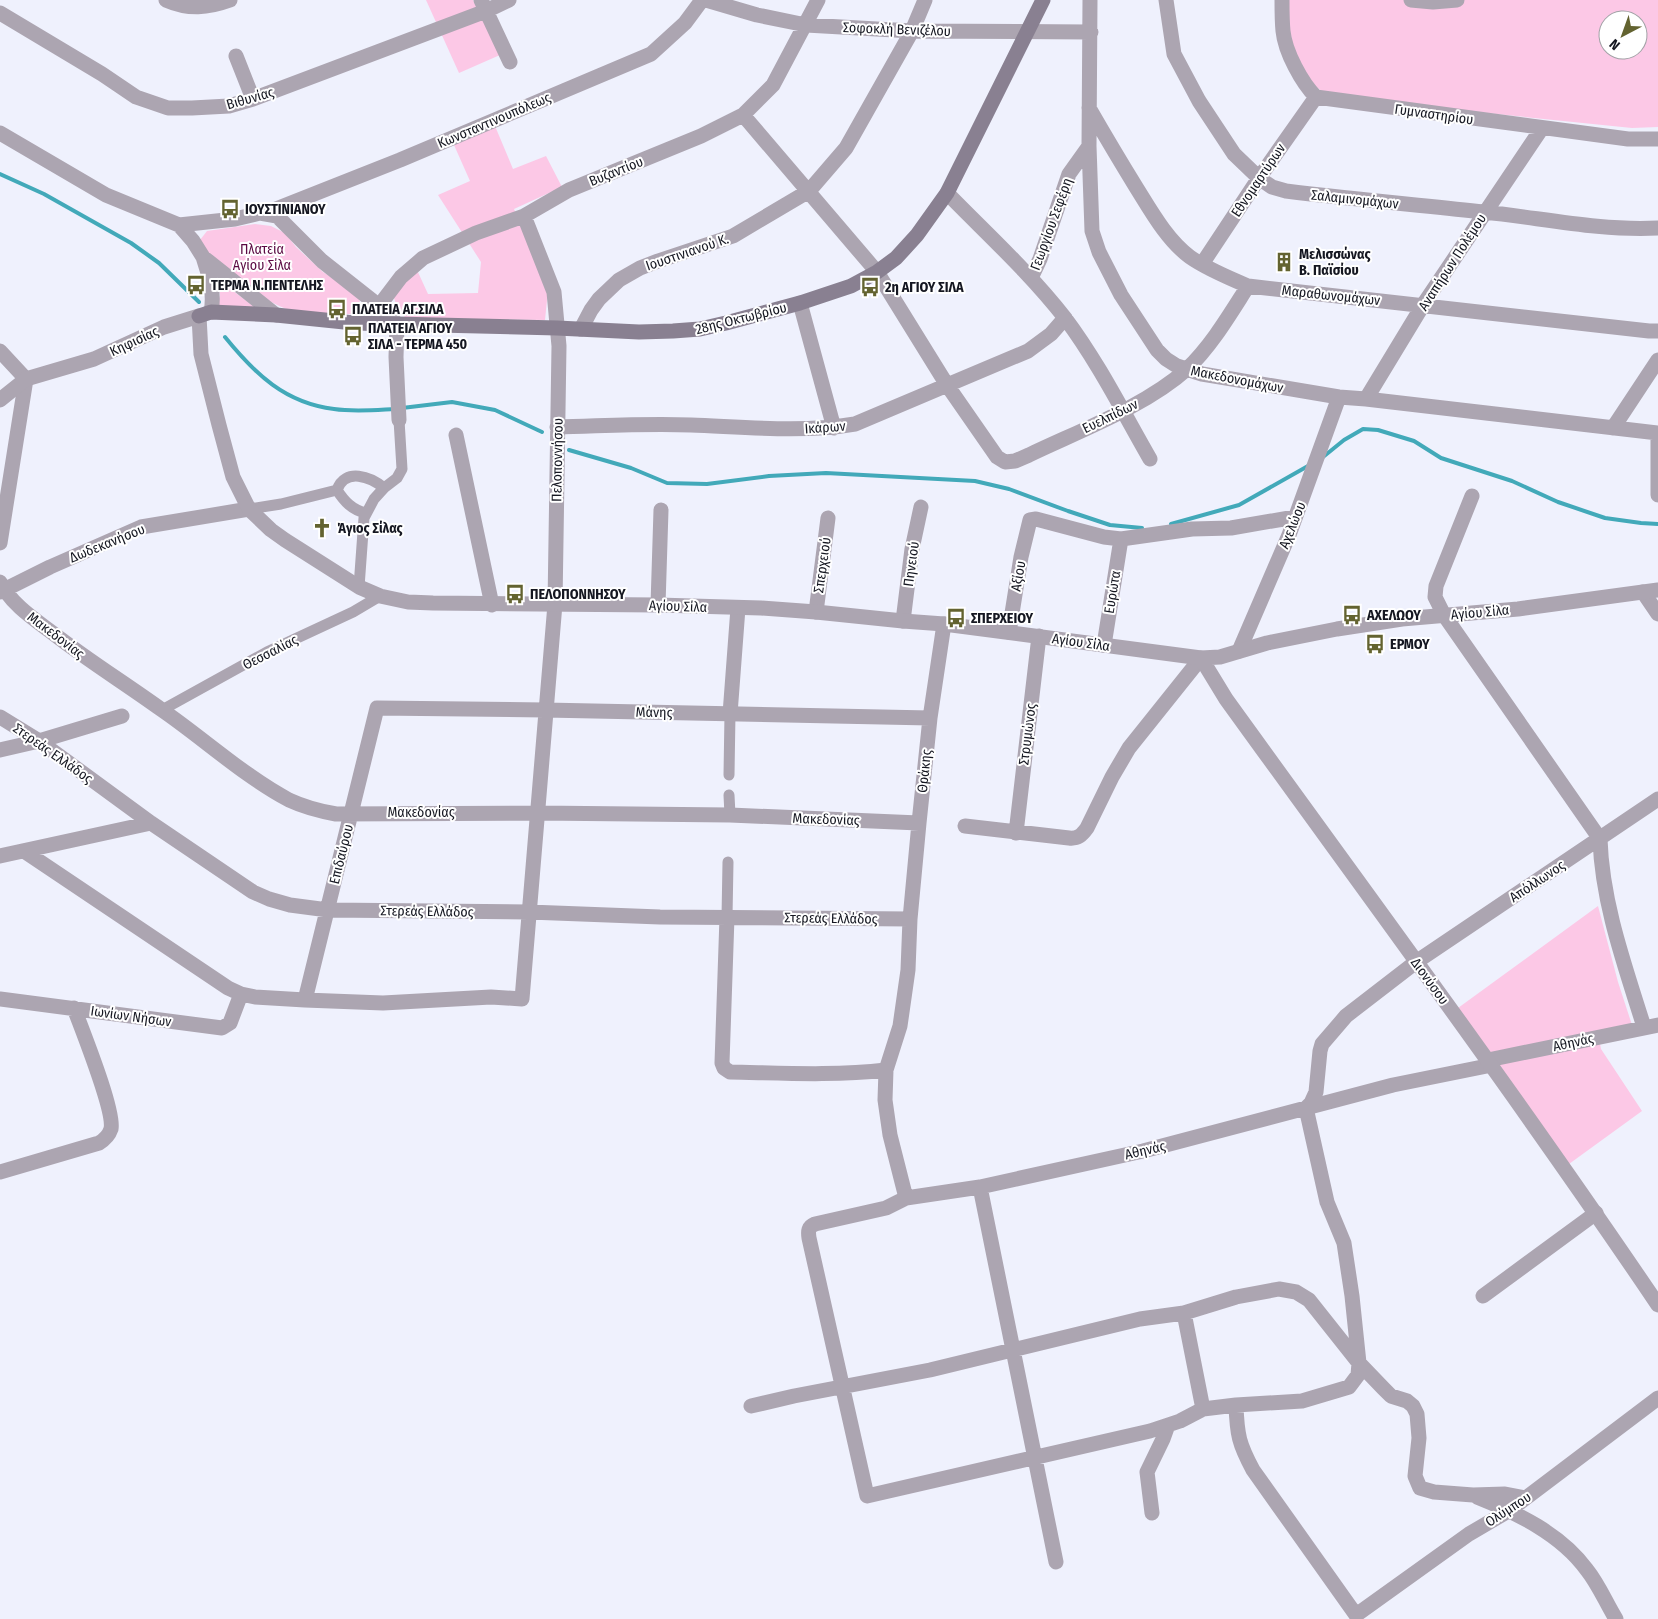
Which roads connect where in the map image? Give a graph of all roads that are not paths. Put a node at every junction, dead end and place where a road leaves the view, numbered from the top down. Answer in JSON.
{"nodes":[{"id":1,"x":166,"y":0,"type":"edge"},
{"id":2,"x":230,"y":0,"type":"edge"},
{"id":3,"x":509,"y":0,"type":"edge"},
{"id":4,"x":702,"y":0,"type":"edge"},
{"id":5,"x":706,"y":0,"type":"edge"},
{"id":6,"x":818,"y":0,"type":"edge"},
{"id":7,"x":925,"y":0,"type":"edge"},
{"id":8,"x":1043,"y":0,"type":"edge"},
{"id":9,"x":1090,"y":0,"type":"edge"},
{"id":10,"x":1166,"y":0,"type":"edge"},
{"id":11,"x":1282,"y":0,"type":"edge"},
{"id":12,"x":1411,"y":0,"type":"edge"},
{"id":13,"x":1457,"y":0,"type":"edge"},
{"id":14,"x":483,"y":5,"type":"edge"},
{"id":15,"x":0,"y":13,"type":"edge"},
{"id":16,"x":806,"y":25,"type":"junction"},
{"id":17,"x":912,"y":31,"type":"junction"},
{"id":18,"x":1028,"y":31,"type":"junction"},
{"id":19,"x":1091,"y":32,"type":"junction"},
{"id":20,"x":236,"y":56,"type":"dead end"},
{"id":21,"x":510,"y":62,"type":"dead end"},
{"id":22,"x":1316,"y":97,"type":"junction"},
{"id":23,"x":252,"y":99,"type":"junction"},
{"id":24,"x":1089,"y":108,"type":"junction"},
{"id":25,"x":743,"y":114,"type":"junction"},
{"id":26,"x":1542,"y":128,"type":"junction"},
{"id":27,"x":0,"y":133,"type":"edge"},
{"id":28,"x":1658,"y":139,"type":"edge"},
{"id":29,"x":1089,"y":146,"type":"junction"},
{"id":30,"x":1259,"y":178,"type":"junction"},
{"id":31,"x":810,"y":191,"type":"junction"},
{"id":32,"x":947,"y":193,"type":"junction"},
{"id":33,"x":1485,"y":212,"type":"junction"},
{"id":34,"x":266,"y":213,"type":"junction"},
{"id":35,"x":524,"y":216,"type":"junction"},
{"id":36,"x":179,"y":225,"type":"junction"},
{"id":37,"x":1658,"y":228,"type":"edge"},
{"id":38,"x":203,"y":257,"type":"junction"},
{"id":39,"x":1202,"y":264,"type":"junction"},
{"id":40,"x":877,"y":272,"type":"junction"},
{"id":41,"x":1031,"y":278,"type":"junction"},
{"id":42,"x":1248,"y":286,"type":"junction"},
{"id":43,"x":800,"y":303,"type":"junction"},
{"id":44,"x":1423,"y":305,"type":"junction"},
{"id":45,"x":379,"y":306,"type":"junction"},
{"id":46,"x":205,"y":314,"type":"junction"},
{"id":47,"x":276,"y":316,"type":"junction"},
{"id":48,"x":1065,"y":318,"type":"junction"},
{"id":49,"x":398,"y":324,"type":"junction"},
{"id":50,"x":557,"y":328,"type":"junction"},
{"id":51,"x":581,"y":330,"type":"junction"},
{"id":52,"x":1658,"y":331,"type":"edge"},
{"id":53,"x":0,"y":351,"type":"edge"},
{"id":54,"x":1658,"y":360,"type":"edge"},
{"id":55,"x":1186,"y":369,"type":"junction"},
{"id":56,"x":26,"y":379,"type":"junction"},
{"id":57,"x":947,"y":384,"type":"junction"},
{"id":58,"x":1338,"y":398,"type":"junction"},
{"id":59,"x":1366,"y":399,"type":"junction"},
{"id":60,"x":0,"y":400,"type":"edge"},
{"id":61,"x":1122,"y":410,"type":"junction"},
{"id":62,"x":398,"y":420,"type":"joint"},
{"id":63,"x":557,"y":427,"type":"junction"},
{"id":64,"x":834,"y":428,"type":"junction"},
{"id":65,"x":1613,"y":428,"type":"junction"},
{"id":66,"x":1658,"y":433,"type":"edge"},
{"id":67,"x":456,"y":435,"type":"dead end"},
{"id":68,"x":1150,"y":459,"type":"dead end"},
{"id":69,"x":384,"y":488,"type":"junction"},
{"id":70,"x":337,"y":490,"type":"junction"},
{"id":71,"x":1658,"y":494,"type":"edge"},
{"id":72,"x":1472,"y":496,"type":"dead end"},
{"id":73,"x":921,"y":506,"type":"dead end"},
{"id":74,"x":249,"y":509,"type":"junction"},
{"id":75,"x":661,"y":510,"type":"dead end"},
{"id":76,"x":366,"y":513,"type":"junction"},
{"id":77,"x":1295,"y":517,"type":"junction"},
{"id":78,"x":828,"y":518,"type":"dead end"},
{"id":79,"x":1121,"y":539,"type":"junction"},
{"id":80,"x":0,"y":543,"type":"edge"},
{"id":81,"x":359,"y":587,"type":"junction"},
{"id":82,"x":1,"y":588,"type":"edge"},
{"id":83,"x":1650,"y":591,"type":"edge"},
{"id":84,"x":380,"y":596,"type":"junction"},
{"id":85,"x":555,"y":604,"type":"junction"},
{"id":86,"x":492,"y":605,"type":"junction"},
{"id":87,"x":658,"y":605,"type":"junction"},
{"id":88,"x":738,"y":608,"type":"junction"},
{"id":89,"x":816,"y":612,"type":"junction"},
{"id":90,"x":1658,"y":614,"type":"edge"},
{"id":91,"x":1444,"y":615,"type":"junction"},
{"id":92,"x":903,"y":621,"type":"junction"},
{"id":93,"x":944,"y":624,"type":"junction"},
{"id":94,"x":1009,"y":632,"type":"junction"},
{"id":95,"x":1038,"y":636,"type":"junction"},
{"id":96,"x":1104,"y":645,"type":"junction"},
{"id":97,"x":1239,"y":651,"type":"junction"},
{"id":98,"x":1201,"y":658,"type":"junction"},
{"id":99,"x":377,"y":708,"type":"joint"},
{"id":100,"x":162,"y":710,"type":"junction"},
{"id":101,"x":545,"y":710,"type":"junction"},
{"id":102,"x":730,"y":714,"type":"junction"},
{"id":103,"x":122,"y":716,"type":"dead end"},
{"id":104,"x":0,"y":717,"type":"edge"},
{"id":105,"x":930,"y":718,"type":"junction"},
{"id":106,"x":39,"y":741,"type":"junction"},
{"id":107,"x":0,"y":750,"type":"edge"},
{"id":108,"x":729,"y":775,"type":"dead end"},
{"id":109,"x":729,"y":795,"type":"dead end"},
{"id":110,"x":1658,"y":800,"type":"edge"},
{"id":111,"x":351,"y":812,"type":"junction"},
{"id":112,"x":538,"y":813,"type":"junction"},
{"id":113,"x":730,"y":815,"type":"junction"},
{"id":114,"x":151,"y":823,"type":"junction"},
{"id":115,"x":919,"y":823,"type":"junction"},
{"id":116,"x":965,"y":826,"type":"dead end"},
{"id":117,"x":1016,"y":832,"type":"junction"},
{"id":118,"x":1600,"y":839,"type":"junction"},
{"id":119,"x":24,"y":851,"type":"junction"},
{"id":120,"x":0,"y":856,"type":"edge"},
{"id":121,"x":728,"y":862,"type":"dead end"},
{"id":122,"x":328,"y":910,"type":"junction"},
{"id":123,"x":529,"y":912,"type":"junction"},
{"id":124,"x":727,"y":917,"type":"junction"},
{"id":125,"x":910,"y":918,"type":"junction"},
{"id":126,"x":1416,"y":962,"type":"junction"},
{"id":127,"x":241,"y":994,"type":"junction"},
{"id":128,"x":0,"y":999,"type":"edge"},
{"id":129,"x":304,"y":1000,"type":"junction"},
{"id":130,"x":74,"y":1008,"type":"junction"},
{"id":131,"x":1654,"y":1028,"type":"edge"},
{"id":132,"x":1490,"y":1063,"type":"junction"},
{"id":133,"x":886,"y":1070,"type":"junction"},
{"id":134,"x":1306,"y":1108,"type":"junction"},
{"id":135,"x":0,"y":1172,"type":"edge"},
{"id":136,"x":980,"y":1187,"type":"junction"},
{"id":137,"x":906,"y":1198,"type":"junction"},
{"id":138,"x":1596,"y":1213,"type":"junction"},
{"id":139,"x":1484,"y":1296,"type":"dead end"},
{"id":140,"x":1658,"y":1306,"type":"edge"},
{"id":141,"x":1184,"y":1314,"type":"junction"},
{"id":142,"x":1014,"y":1351,"type":"junction"},
{"id":143,"x":1359,"y":1363,"type":"junction"},
{"id":144,"x":843,"y":1387,"type":"junction"},
{"id":145,"x":1658,"y":1398,"type":"edge"},
{"id":146,"x":1236,"y":1405,"type":"junction"},
{"id":147,"x":751,"y":1406,"type":"dead end"},
{"id":148,"x":1203,"y":1409,"type":"junction"},
{"id":149,"x":1168,"y":1426,"type":"junction"},
{"id":150,"x":1034,"y":1457,"type":"junction"},
{"id":151,"x":1473,"y":1495,"type":"junction"},
{"id":152,"x":1525,"y":1498,"type":"junction"},
{"id":153,"x":1510,"y":1510,"type":"junction"},
{"id":154,"x":1152,"y":1513,"type":"dead end"},
{"id":155,"x":1056,"y":1562,"type":"dead end"},
{"id":156,"x":1616,"y":1619,"type":"edge"}],
"edges":[{"from":1,"to":2,"type":"street"},
{"from":3,"to":14,"type":"street","name":"Βιθυνίας"},
{"from":4,"to":34,"type":"street","name":"Κωνσταντινουπόλεως"},
{"from":5,"to":16,"type":"street","name":"Σοφοκλή Βενιζέλου"},
{"from":6,"to":16,"type":"street","name":"Βυζαντίου"},
{"from":7,"to":17,"type":"street","name":"Ιουστινιανού Κ."},
{"from":8,"to":18,"type":"main road","name":"28ης Οκτωβρίου"},
{"from":9,"to":19,"type":"street","name":"Μακεδονομάχων"},
{"from":10,"to":30,"type":"street","name":"Σαλαμινομάχων"},
{"from":11,"to":22,"type":"street"},
{"from":12,"to":13,"type":"street"},
{"from":14,"to":21,"type":"street"},
{"from":14,"to":23,"type":"street","name":"Βιθυνίας"},
{"from":15,"to":23,"type":"street","name":"Βιθυνίας"},
{"from":16,"to":17,"type":"street","name":"Σοφοκλή Βενιζέλου"},
{"from":16,"to":25,"type":"street","name":"Βυζαντίου"},
{"from":17,"to":18,"type":"street","name":"Σοφοκλή Βενιζέλου"},
{"from":17,"to":31,"type":"street","name":"Ιουστινιανού Κ."},
{"from":18,"to":19,"type":"street","name":"Σοφοκλή Βενιζέλου"},
{"from":18,"to":32,"type":"main road","name":"28ης Οκτωβρίου"},
{"from":19,"to":24,"type":"street","name":"Μακεδονομάχων"},
{"from":20,"to":23,"type":"street"},
{"from":22,"to":26,"type":"street","name":"Γυμναστηρίου"},
{"from":22,"to":30,"type":"street","name":"Εθνομαρτύρων"},
{"from":24,"to":29,"type":"street","name":"Μακεδονομάχων"},
{"from":24,"to":39,"type":"street","name":"Μαραθωνομάχων"},
{"from":25,"to":31,"type":"street","name":"Ευελπίδων"},
{"from":25,"to":35,"type":"street","name":"Βυζαντίου"},
{"from":26,"to":28,"type":"street","name":"Γυμναστηρίου"},
{"from":26,"to":33,"type":"street","name":"Αναπήρων Πολέμου"},
{"from":27,"to":36,"type":"street"},
{"from":29,"to":41,"type":"street","name":"Γεωργίου Σεφέρη"},
{"from":29,"to":55,"type":"street","name":"Μακεδονομάχων"},
{"from":30,"to":33,"type":"street","name":"Σαλαμινομάχων"},
{"from":30,"to":39,"type":"street","name":"Εθνομαρτύρων"},
{"from":31,"to":40,"type":"street","name":"Ευελπίδων"},
{"from":31,"to":51,"type":"street","name":"Ιουστινιανού Κ."},
{"from":32,"to":40,"type":"main road","name":"28ης Οκτωβρίου"},
{"from":32,"to":41,"type":"street"},
{"from":33,"to":37,"type":"street","name":"Σαλαμινομάχων"},
{"from":33,"to":44,"type":"street","name":"Αναπήρων Πολέμου"},
{"from":34,"to":36,"type":"street","name":"Κωνσταντινουπόλεως"},
{"from":34,"to":45,"type":"street"},
{"from":35,"to":45,"type":"street","name":"Βυζαντίου"},
{"from":35,"to":50,"type":"street","name":"Πελοποννήσου"},
{"from":36,"to":38,"type":"street"},
{"from":38,"to":46,"type":"street","name":"Αγίου Σίλα"},
{"from":38,"to":47,"type":"street"},
{"from":39,"to":42,"type":"street","name":"Μαραθωνομάχων"},
{"from":40,"to":43,"type":"main road","name":"28ης Οκτωβρίου"},
{"from":40,"to":57,"type":"street","name":"Ευελπίδων"},
{"from":41,"to":48,"type":"street"},
{"from":42,"to":44,"type":"street","name":"Μαραθωνομάχων"},
{"from":42,"to":55,"type":"street","name":"Ευελπίδων"},
{"from":43,"to":51,"type":"main road","name":"28ης Οκτωβρίου"},
{"from":43,"to":64,"type":"street"},
{"from":44,"to":52,"type":"street","name":"Μαραθωνομάχων"},
{"from":44,"to":59,"type":"street","name":"Αναπήρων Πολέμου"},
{"from":45,"to":49,"type":"street"},
{"from":46,"to":47,"type":"main road","name":"Κηφισίας"},
{"from":46,"to":56,"type":"street","name":"Κηφισίας"},
{"from":46,"to":74,"type":"street","name":"Αγίου Σίλα"},
{"from":47,"to":49,"type":"main road","name":"28ης Οκτωβρίου"},
{"from":48,"to":57,"type":"street","name":"Ικάρων"},
{"from":48,"to":61,"type":"street"},
{"from":49,"to":50,"type":"main road","name":"28ης Οκτωβρίου"},
{"from":49,"to":62,"type":"street"},
{"from":50,"to":51,"type":"main road","name":"28ης Οκτωβρίου"},
{"from":50,"to":63,"type":"street","name":"Πελοποννήσου"},
{"from":53,"to":56,"type":"street"},
{"from":54,"to":65,"type":"street"},
{"from":55,"to":58,"type":"street","name":"Μακεδονομάχων"},
{"from":55,"to":61,"type":"street","name":"Ευελπίδων"},
{"from":56,"to":60,"type":"street","name":"Κηφισίας"},
{"from":56,"to":80,"type":"street"},
{"from":57,"to":61,"type":"street","name":"Ευελπίδων"},
{"from":57,"to":64,"type":"street","name":"Ικάρων"},
{"from":58,"to":59,"type":"street","name":"Μακεδονομάχων"},
{"from":58,"to":77,"type":"street","name":"Αχελώου"},
{"from":59,"to":65,"type":"street","name":"Μακεδονομάχων"},
{"from":61,"to":68,"type":"street"},
{"from":62,"to":69,"type":"street"},
{"from":63,"to":64,"type":"street","name":"Ικάρων"},
{"from":63,"to":85,"type":"street","name":"Πελοποννήσου"},
{"from":65,"to":66,"type":"street","name":"Μακεδονομάχων"},
{"from":66,"to":71,"type":"street"},
{"from":67,"to":86,"type":"street"},
{"from":69,"to":70,"type":"street"},
{"from":69,"to":76,"type":"street"},
{"from":70,"to":74,"type":"street"},
{"from":70,"to":76,"type":"street"},
{"from":72,"to":91,"type":"street"},
{"from":73,"to":92,"type":"street","name":"Πηνειού"},
{"from":74,"to":81,"type":"street","name":"Αγίου Σίλα"},
{"from":74,"to":82,"type":"street","name":"Δωδεκανήσου"},
{"from":75,"to":87,"type":"street"},
{"from":76,"to":81,"type":"street"},
{"from":77,"to":79,"type":"street"},
{"from":77,"to":97,"type":"street","name":"Αχελώου"},
{"from":78,"to":89,"type":"street","name":"Σπερχειού"},
{"from":79,"to":94,"type":"street","name":"Αξίου"},
{"from":79,"to":96,"type":"street","name":"Ευρώτα"},
{"from":81,"to":84,"type":"street","name":"Αγίου Σίλα"},
{"from":82,"to":100,"type":"street","name":"Μακεδονίας"},
{"from":83,"to":90,"type":"street"},
{"from":83,"to":91,"type":"street","name":"Αγίου Σίλα"},
{"from":84,"to":86,"type":"street","name":"Αγίου Σίλα"},
{"from":84,"to":100,"type":"street","name":"Θεσσαλίας"},
{"from":85,"to":86,"type":"street","name":"Αγίου Σίλα"},
{"from":85,"to":87,"type":"street","name":"Αγίου Σίλα"},
{"from":85,"to":101,"type":"street","name":"Πελοποννήσου"},
{"from":87,"to":88,"type":"street","name":"Αγίου Σίλα"},
{"from":88,"to":89,"type":"street","name":"Αγίου Σίλα"},
{"from":88,"to":102,"type":"street"},
{"from":89,"to":92,"type":"street","name":"Αγίου Σίλα"},
{"from":91,"to":97,"type":"street","name":"Αγίου Σίλα"},
{"from":91,"to":118,"type":"street"},
{"from":92,"to":93,"type":"street","name":"Αγίου Σίλα"},
{"from":93,"to":94,"type":"street","name":"Αγίου Σίλα"},
{"from":93,"to":105,"type":"street","name":"Θράκης"},
{"from":94,"to":95,"type":"street","name":"Αγίου Σίλα"},
{"from":95,"to":96,"type":"street","name":"Αγίου Σίλα"},
{"from":95,"to":117,"type":"street","name":"Στρυμώνος"},
{"from":96,"to":98,"type":"street","name":"Αγίου Σίλα"},
{"from":97,"to":98,"type":"street","name":"Αγίου Σίλα"},
{"from":98,"to":117,"type":"street"},
{"from":98,"to":126,"type":"street","name":"Διονύσου"},
{"from":99,"to":101,"type":"street","name":"Μάνης"},
{"from":99,"to":111,"type":"street","name":"Επιδαύρου"},
{"from":100,"to":111,"type":"street","name":"Μακεδονίας"},
{"from":101,"to":102,"type":"street","name":"Μάνης"},
{"from":101,"to":112,"type":"street","name":"Πελοποννήσου"},
{"from":102,"to":105,"type":"street","name":"Μάνης"},
{"from":102,"to":108,"type":"street"},
{"from":103,"to":106,"type":"street"},
{"from":104,"to":106,"type":"street","name":"Στερεάς Ελλάδος"},
{"from":105,"to":115,"type":"street","name":"Θράκης"},
{"from":106,"to":107,"type":"street"},
{"from":106,"to":114,"type":"street","name":"Στερεάς Ελλάδος"},
{"from":109,"to":113,"type":"street"},
{"from":110,"to":118,"type":"street","name":"Απόλλωνος"},
{"from":111,"to":112,"type":"street","name":"Μακεδονίας"},
{"from":111,"to":122,"type":"street","name":"Επιδαύρου"},
{"from":112,"to":113,"type":"street","name":"Μακεδονίας"},
{"from":112,"to":123,"type":"street","name":"Πελοποννήσου"},
{"from":113,"to":115,"type":"street","name":"Μακεδονίας"},
{"from":114,"to":119,"type":"street"},
{"from":114,"to":122,"type":"street","name":"Στερεάς Ελλάδος"},
{"from":115,"to":125,"type":"street","name":"Θράκης"},
{"from":116,"to":117,"type":"street"},
{"from":118,"to":126,"type":"street","name":"Απόλλωνος"},
{"from":118,"to":131,"type":"street"},
{"from":119,"to":120,"type":"street"},
{"from":119,"to":127,"type":"street"},
{"from":121,"to":124,"type":"street"},
{"from":122,"to":123,"type":"street","name":"Στερεάς Ελλάδος"},
{"from":122,"to":129,"type":"street","name":"Επιδαύρου"},
{"from":123,"to":124,"type":"street","name":"Στερεάς Ελλάδος"},
{"from":123,"to":129,"type":"street","name":"Πελοποννήσου"},
{"from":124,"to":125,"type":"street","name":"Στερεάς Ελλάδος"},
{"from":124,"to":133,"type":"street"},
{"from":125,"to":133,"type":"street","name":"Θράκης"},
{"from":126,"to":132,"type":"street","name":"Διονύσου"},
{"from":126,"to":134,"type":"street","name":"Απόλλωνος"},
{"from":127,"to":129,"type":"street"},
{"from":127,"to":130,"type":"street","name":"Ιωνίων Νήσων"},
{"from":128,"to":130,"type":"street","name":"Ιωνίων Νήσων"},
{"from":130,"to":135,"type":"street"},
{"from":131,"to":132,"type":"street","name":"Αθηνάς"},
{"from":132,"to":134,"type":"street","name":"Αθηνάς"},
{"from":132,"to":138,"type":"street","name":"Διονύσου"},
{"from":133,"to":137,"type":"street","name":"Θράκης"},
{"from":134,"to":136,"type":"street","name":"Αθηνάς"},
{"from":134,"to":143,"type":"street"},
{"from":136,"to":137,"type":"street","name":"Αθηνάς"},
{"from":136,"to":142,"type":"street"},
{"from":137,"to":144,"type":"street","name":"Αθηνάς"},
{"from":138,"to":139,"type":"street"},
{"from":138,"to":140,"type":"street","name":"Διονύσου"},
{"from":141,"to":142,"type":"street"},
{"from":141,"to":143,"type":"street"},
{"from":141,"to":148,"type":"street"},
{"from":142,"to":144,"type":"street"},
{"from":142,"to":150,"type":"street"},
{"from":143,"to":146,"type":"street"},
{"from":143,"to":151,"type":"street"},
{"from":144,"to":147,"type":"street"},
{"from":144,"to":150,"type":"street"},
{"from":145,"to":152,"type":"street","name":"Ολύμπου"},
{"from":146,"to":148,"type":"street"},
{"from":146,"to":153,"type":"street","name":"Ολύμπου"},
{"from":148,"to":149,"type":"street"},
{"from":149,"to":150,"type":"street"},
{"from":149,"to":154,"type":"street"},
{"from":150,"to":155,"type":"street"},
{"from":151,"to":152,"type":"street"},
{"from":151,"to":153,"type":"street"},
{"from":152,"to":153,"type":"street","name":"Ολύμπου"},
{"from":153,"to":156,"type":"street"}]}
